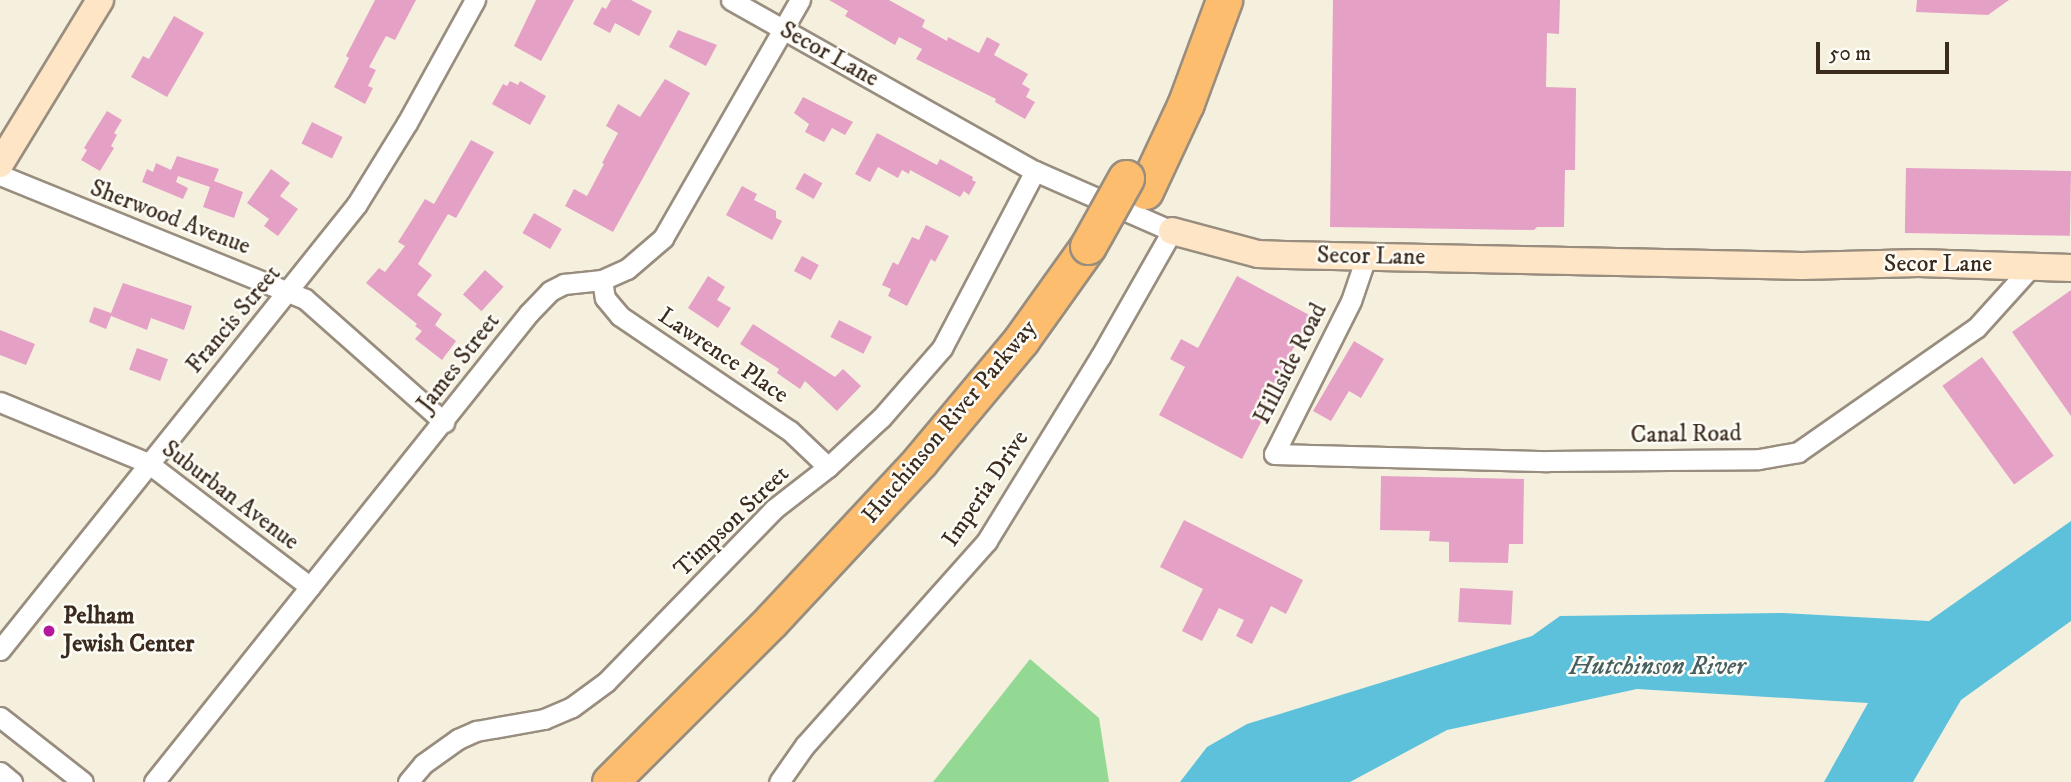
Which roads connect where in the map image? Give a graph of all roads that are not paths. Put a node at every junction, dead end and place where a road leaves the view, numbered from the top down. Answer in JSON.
{"nodes":[{"id":1,"x":100,"y":0,"type":"edge"},
{"id":2,"x":475,"y":0,"type":"edge"},
{"id":3,"x":731,"y":0,"type":"edge"},
{"id":4,"x":800,"y":0,"type":"edge"},
{"id":5,"x":1199,"y":0,"type":"edge"},
{"id":6,"x":1224,"y":0,"type":"edge"},
{"id":7,"x":784,"y":31,"type":"junction"},
{"id":8,"x":0,"y":164,"type":"edge"},
{"id":9,"x":1035,"y":171,"type":"junction"},
{"id":10,"x":0,"y":175,"type":"edge"},
{"id":11,"x":1135,"y":185,"type":"junction"},
{"id":12,"x":1172,"y":231,"type":"junction"},
{"id":13,"x":1098,"y":252,"type":"junction"},
{"id":14,"x":1367,"y":257,"type":"junction"},
{"id":15,"x":2032,"y":266,"type":"junction"},
{"id":16,"x":2071,"y":268,"type":"edge"},
{"id":17,"x":602,"y":280,"type":"junction"},
{"id":18,"x":289,"y":291,"type":"junction"},
{"id":19,"x":0,"y":402,"type":"edge"},
{"id":20,"x":444,"y":422,"type":"junction"},
{"id":21,"x":1274,"y":454,"type":"joint"},
{"id":22,"x":148,"y":463,"type":"junction"},
{"id":23,"x":828,"y":467,"type":"junction"},
{"id":24,"x":310,"y":587,"type":"junction"},
{"id":25,"x":0,"y":650,"type":"edge"},
{"id":26,"x":0,"y":717,"type":"edge"},
{"id":27,"x":0,"y":772,"type":"edge"},
{"id":28,"x":12,"y":782,"type":"edge"},
{"id":29,"x":83,"y":782,"type":"edge"},
{"id":30,"x":154,"y":782,"type":"edge"},
{"id":31,"x":408,"y":782,"type":"edge"},
{"id":32,"x":610,"y":782,"type":"edge"},
{"id":33,"x":641,"y":782,"type":"edge"},
{"id":34,"x":779,"y":782,"type":"edge"}],
"edges":[{"from":1,"to":8,"type":"street"},
{"from":2,"to":18,"type":"street","name":"Francis Street"},
{"from":3,"to":7,"type":"street","name":"Secor Lane"},
{"from":4,"to":7,"type":"street","name":"James Street"},
{"from":5,"to":11,"type":"highway","name":"Hutchinson River Parkway"},
{"from":6,"to":11,"type":"highway","name":"Hutchinson River Parkway"},
{"from":7,"to":9,"type":"street","name":"Secor Lane"},
{"from":7,"to":17,"type":"street","name":"James Street"},
{"from":9,"to":12,"type":"street","name":"Secor Lane"},
{"from":9,"to":23,"type":"street","name":"Timpson Street"},
{"from":10,"to":18,"type":"street","name":"Sherwood Avenue"},
{"from":11,"to":13,"type":"highway","name":"Hutchinson River Parkway"},
{"from":12,"to":14,"type":"street","name":"Secor Lane"},
{"from":12,"to":34,"type":"street","name":"Imperia Drive"},
{"from":13,"to":32,"type":"highway","name":"Hutchinson River Parkway"},
{"from":13,"to":33,"type":"highway","name":"Hutchinson River Parkway"},
{"from":14,"to":15,"type":"street","name":"Secor Lane"},
{"from":14,"to":21,"type":"street","name":"Hillside Road"},
{"from":15,"to":16,"type":"street","name":"Secor Lane"},
{"from":15,"to":21,"type":"street","name":"Canal Road"},
{"from":17,"to":20,"type":"street","name":"James Street"},
{"from":17,"to":23,"type":"street","name":"Lawrence Place"},
{"from":18,"to":20,"type":"street","name":"Sherwood Avenue"},
{"from":18,"to":22,"type":"street","name":"Francis Street"},
{"from":19,"to":22,"type":"street","name":"Suburban Avenue"},
{"from":20,"to":24,"type":"street","name":"James Street"},
{"from":22,"to":24,"type":"street","name":"Suburban Avenue"},
{"from":22,"to":25,"type":"street","name":"Francis Street"},
{"from":23,"to":31,"type":"street","name":"Timpson Street"},
{"from":24,"to":30,"type":"street","name":"James Street"},
{"from":26,"to":29,"type":"street"},
{"from":27,"to":28,"type":"street"}]}
